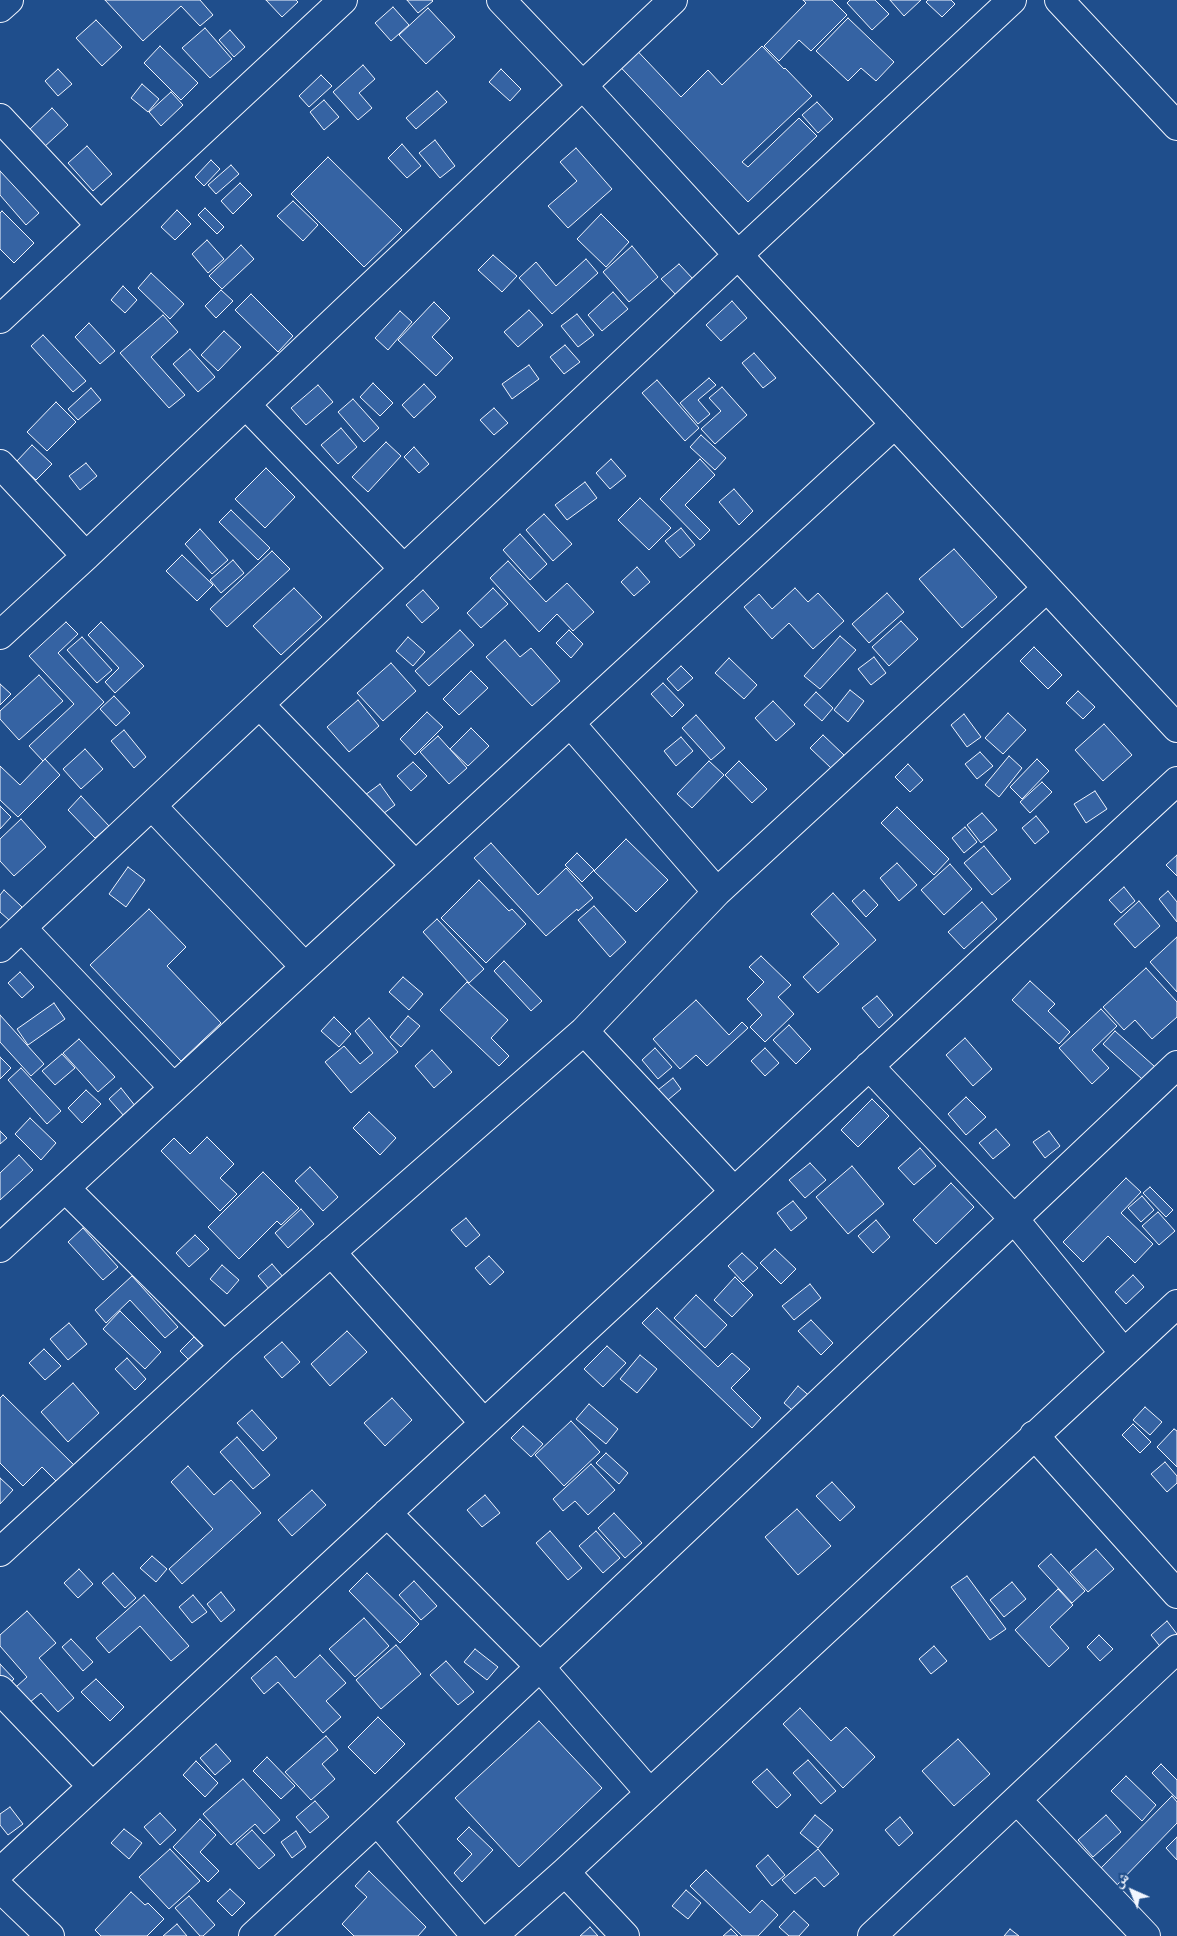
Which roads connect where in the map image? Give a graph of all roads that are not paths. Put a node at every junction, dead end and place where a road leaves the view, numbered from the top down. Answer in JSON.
{"nodes":[{"id":1,"x":9,"y":0,"type":"edge"},
{"id":2,"x":344,"y":0,"type":"edge"},
{"id":3,"x":501,"y":0,"type":"edge"},
{"id":4,"x":673,"y":0,"type":"edge"},
{"id":5,"x":1012,"y":0,"type":"edge"},
{"id":6,"x":1059,"y":0,"type":"edge"},
{"id":7,"x":0,"y":8,"type":"edge"},
{"id":8,"x":583,"y":86,"type":"junction"},
{"id":9,"x":0,"y":118,"type":"edge"},
{"id":10,"x":1177,"y":126,"type":"edge"},
{"id":11,"x":100,"y":225,"type":"junction"},
{"id":12,"x":738,"y":255,"type":"junction"},
{"id":13,"x":0,"y":319,"type":"edge"},
{"id":14,"x":246,"y":405,"type":"junction"},
{"id":15,"x":895,"y":424,"type":"junction"},
{"id":16,"x":0,"y":464,"type":"edge"},
{"id":17,"x":86,"y":556,"type":"junction"},
{"id":18,"x":404,"y":569,"type":"junction"},
{"id":19,"x":1047,"y":588,"type":"junction"},
{"id":20,"x":0,"y":635,"type":"edge"},
{"id":21,"x":260,"y":705,"type":"junction"},
{"id":22,"x":570,"y":723,"type":"junction"},
{"id":23,"x":1177,"y":728,"type":"edge"},
{"id":24,"x":1177,"y":781,"type":"edge"},
{"id":25,"x":152,"y":806,"type":"junction"},
{"id":26,"x":415,"y":865,"type":"junction"},
{"id":27,"x":717,"y":892,"type":"junction"},
{"id":28,"x":22,"y":928,"type":"junction"},
{"id":29,"x":0,"y":948,"type":"edge"},
{"id":30,"x":305,"y":967,"type":"junction"},
{"id":31,"x":584,"y":1031,"type":"junction"},
{"id":32,"x":1177,"y":1065,"type":"edge"},
{"id":33,"x":869,"y":1066,"type":"junction"},
{"id":34,"x":174,"y":1087,"type":"junction"},
{"id":35,"x":65,"y":1188,"type":"junction"},
{"id":36,"x":734,"y":1191,"type":"junction"},
{"id":37,"x":1014,"y":1219,"type":"junction"},
{"id":38,"x":0,"y":1248,"type":"edge"},
{"id":39,"x":331,"y":1252,"type":"junction"},
{"id":40,"x":1177,"y":1304,"type":"edge"},
{"id":41,"x":224,"y":1346,"type":"junction"},
{"id":42,"x":1124,"y":1354,"type":"junction"},
{"id":43,"x":484,"y":1423,"type":"junction"},
{"id":44,"x":1034,"y":1435,"type":"junction"},
{"id":45,"x":387,"y":1513,"type":"junction"},
{"id":46,"x":0,"y":1552,"type":"edge"},
{"id":47,"x":1177,"y":1594,"type":"edge"},
{"id":48,"x":1177,"y":1649,"type":"edge"},
{"id":49,"x":540,"y":1666,"type":"junction"},
{"id":50,"x":0,"y":1690,"type":"edge"},
{"id":51,"x":92,"y":1786,"type":"junction"},
{"id":52,"x":649,"y":1792,"type":"junction"},
{"id":53,"x":1017,"y":1800,"type":"junction"},
{"id":54,"x":378,"y":1821,"type":"junction"},
{"id":55,"x":0,"y":1872,"type":"edge"},
{"id":56,"x":565,"y":1872,"type":"junction"},
{"id":57,"x":0,"y":1888,"type":"edge"},
{"id":58,"x":50,"y":1936,"type":"edge"},
{"id":59,"x":253,"y":1936,"type":"edge"},
{"id":60,"x":476,"y":1936,"type":"edge"},
{"id":61,"x":493,"y":1936,"type":"edge"},
{"id":62,"x":625,"y":1936,"type":"edge"},
{"id":63,"x":872,"y":1936,"type":"edge"},
{"id":64,"x":1146,"y":1936,"type":"edge"}],
"edges":[{"from":1,"to":7,"type":"street"},
{"from":2,"to":11,"type":"street"},
{"from":3,"to":8,"type":"street"},
{"from":4,"to":8,"type":"street"},
{"from":5,"to":12,"type":"street"},
{"from":6,"to":10,"type":"street"},
{"from":8,"to":12,"type":"street"},
{"from":8,"to":14,"type":"street"},
{"from":9,"to":11,"type":"street"},
{"from":11,"to":13,"type":"street"},
{"from":12,"to":15,"type":"street"},
{"from":12,"to":18,"type":"street"},
{"from":14,"to":17,"type":"street"},
{"from":14,"to":18,"type":"street"},
{"from":15,"to":19,"type":"street"},
{"from":15,"to":22,"type":"street"},
{"from":16,"to":17,"type":"street"},
{"from":17,"to":20,"type":"street"},
{"from":18,"to":21,"type":"street"},
{"from":19,"to":23,"type":"street"},
{"from":19,"to":27,"type":"street"},
{"from":21,"to":25,"type":"street"},
{"from":21,"to":26,"type":"street"},
{"from":22,"to":26,"type":"street"},
{"from":22,"to":27,"type":"street"},
{"from":24,"to":33,"type":"street"},
{"from":25,"to":28,"type":"street"},
{"from":25,"to":30,"type":"street"},
{"from":26,"to":30,"type":"street"},
{"from":27,"to":31,"type":"street"},
{"from":28,"to":29,"type":"street"},
{"from":28,"to":34,"type":"street"},
{"from":30,"to":34,"type":"street"},
{"from":31,"to":36,"type":"street"},
{"from":31,"to":39,"type":"street"},
{"from":32,"to":37,"type":"street"},
{"from":33,"to":36,"type":"street"},
{"from":33,"to":37,"type":"street"},
{"from":34,"to":35,"type":"street"},
{"from":35,"to":38,"type":"street"},
{"from":35,"to":41,"type":"street"},
{"from":36,"to":43,"type":"street"},
{"from":37,"to":42,"type":"street"},
{"from":37,"to":49,"type":"street"},
{"from":39,"to":41,"type":"street"},
{"from":39,"to":43,"type":"street"},
{"from":40,"to":42,"type":"street"},
{"from":41,"to":46,"type":"street"},
{"from":42,"to":44,"type":"street"},
{"from":43,"to":45,"type":"street"},
{"from":44,"to":47,"type":"street"},
{"from":44,"to":52,"type":"street"},
{"from":45,"to":49,"type":"street"},
{"from":45,"to":51,"type":"street"},
{"from":48,"to":53,"type":"street"},
{"from":49,"to":52,"type":"street"},
{"from":49,"to":54,"type":"street"},
{"from":50,"to":51,"type":"street"},
{"from":51,"to":55,"type":"street"},
{"from":52,"to":56,"type":"street"},
{"from":53,"to":63,"type":"street"},
{"from":53,"to":64,"type":"street"},
{"from":54,"to":59,"type":"street"},
{"from":54,"to":60,"type":"street"},
{"from":56,"to":61,"type":"street"},
{"from":56,"to":62,"type":"street"},
{"from":57,"to":58,"type":"street"}]}
